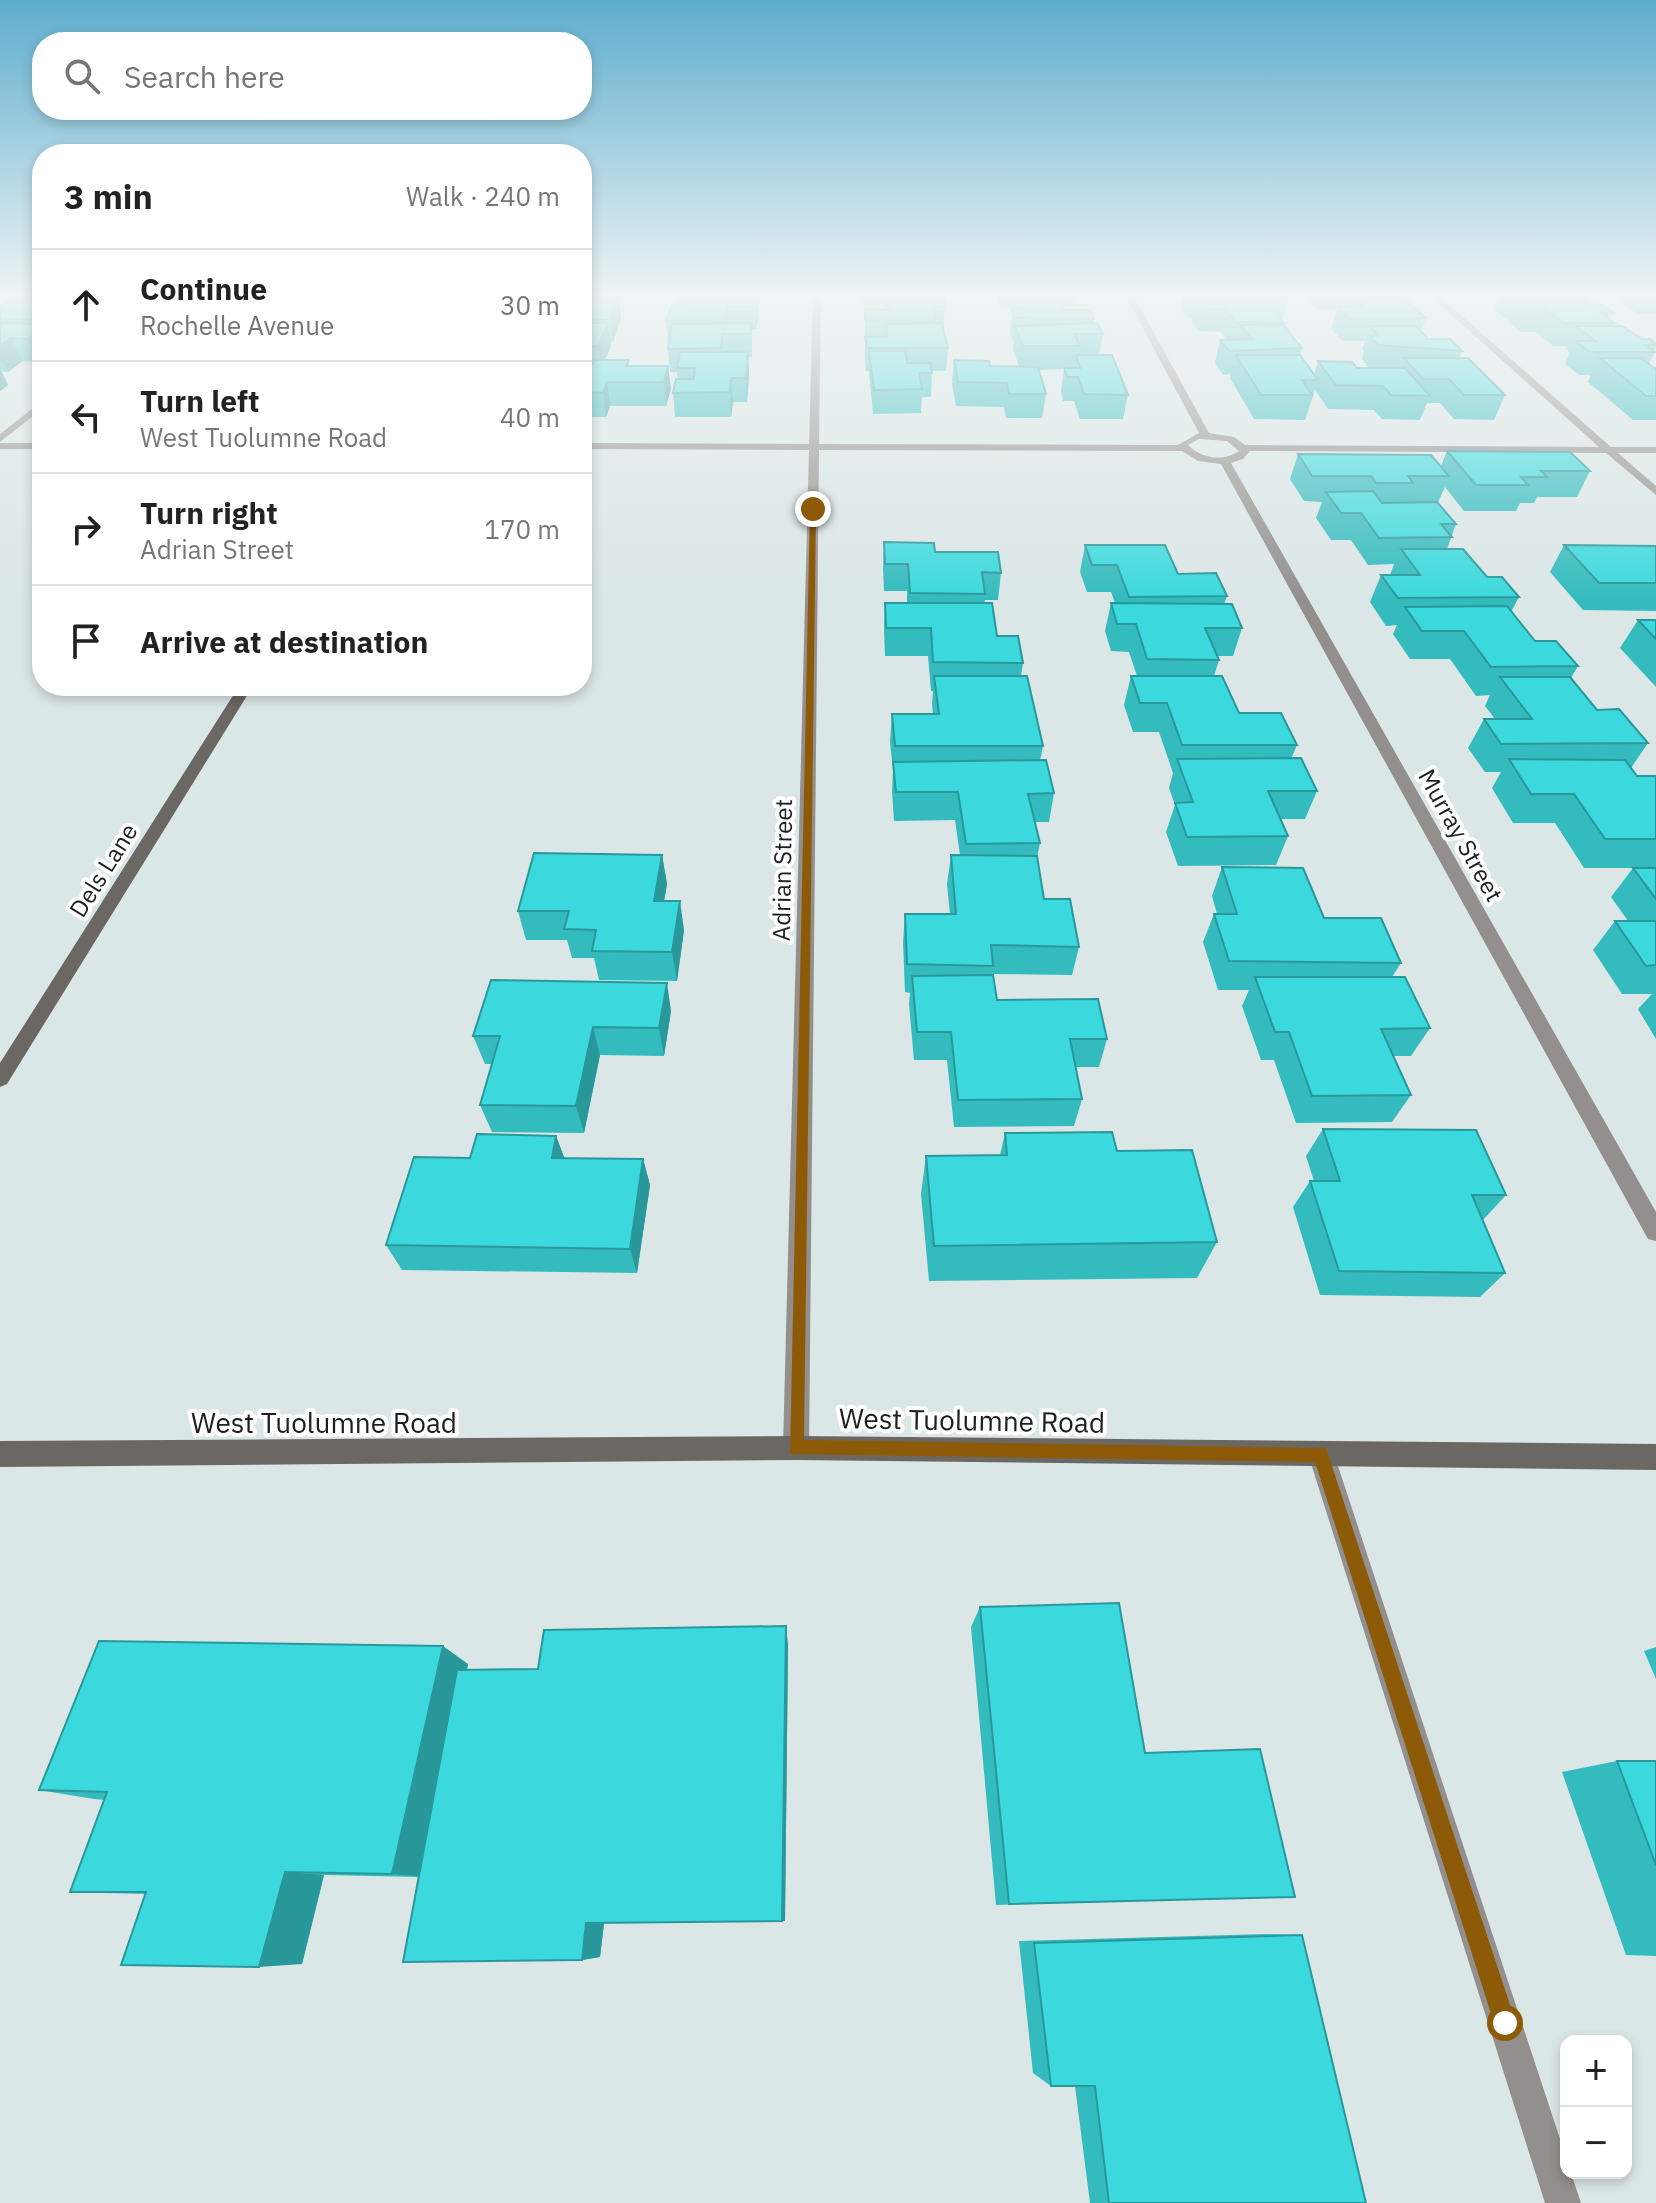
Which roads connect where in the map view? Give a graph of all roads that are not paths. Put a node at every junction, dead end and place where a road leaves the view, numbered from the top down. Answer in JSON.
{"nodes":[{"id":1,"x":815,"y":396,"type":"edge"},
{"id":2,"x":1184,"y":396,"type":"edge"},
{"id":3,"x":1548,"y":396,"type":"edge"},
{"id":4,"x":32,"y":412,"type":"edge"},
{"id":5,"x":1206,"y":436,"type":"junction"},
{"id":6,"x":0,"y":439,"type":"edge"},
{"id":7,"x":0,"y":446,"type":"edge"},
{"id":8,"x":32,"y":446,"type":"edge"},
{"id":9,"x":592,"y":446,"type":"edge"},
{"id":10,"x":814,"y":446,"type":"junction"},
{"id":11,"x":1183,"y":448,"type":"junction"},
{"id":12,"x":1245,"y":448,"type":"junction"},
{"id":13,"x":1608,"y":449,"type":"junction"},
{"id":14,"x":1656,"y":450,"type":"edge"},
{"id":15,"x":1224,"y":460,"type":"junction"},
{"id":16,"x":1656,"y":492,"type":"edge"},
{"id":17,"x":240,"y":696,"type":"edge"},
{"id":18,"x":0,"y":1079,"type":"edge"},
{"id":19,"x":1656,"y":1232,"type":"edge"},
{"id":20,"x":796,"y":1448,"type":"junction"},
{"id":21,"x":0,"y":1454,"type":"edge"},
{"id":22,"x":1321,"y":1454,"type":"junction"},
{"id":23,"x":1656,"y":1457,"type":"edge"},
{"id":24,"x":1563,"y":2203,"type":"edge"}],
"edges":[{"from":1,"to":10,"type":"street","name":"Adrian Street"},
{"from":2,"to":5,"type":"street"},
{"from":3,"to":13,"type":"street"},
{"from":4,"to":6,"type":"street"},
{"from":5,"to":11,"type":"street"},
{"from":5,"to":12,"type":"street"},
{"from":7,"to":8,"type":"street"},
{"from":9,"to":10,"type":"street"},
{"from":10,"to":11,"type":"street"},
{"from":10,"to":20,"type":"street","name":"Adrian Street"},
{"from":11,"to":15,"type":"street"},
{"from":12,"to":13,"type":"street"},
{"from":12,"to":15,"type":"street"},
{"from":13,"to":14,"type":"street"},
{"from":13,"to":16,"type":"street"},
{"from":15,"to":19,"type":"street","name":"Murray Street"},
{"from":17,"to":18,"type":"street","name":"Dels Lane"},
{"from":20,"to":21,"type":"street","name":"West Tuolumne Road"},
{"from":20,"to":22,"type":"street","name":"West Tuolumne Road"},
{"from":22,"to":23,"type":"street","name":"West Tuolumne Road"},
{"from":22,"to":24,"type":"street"}]}
